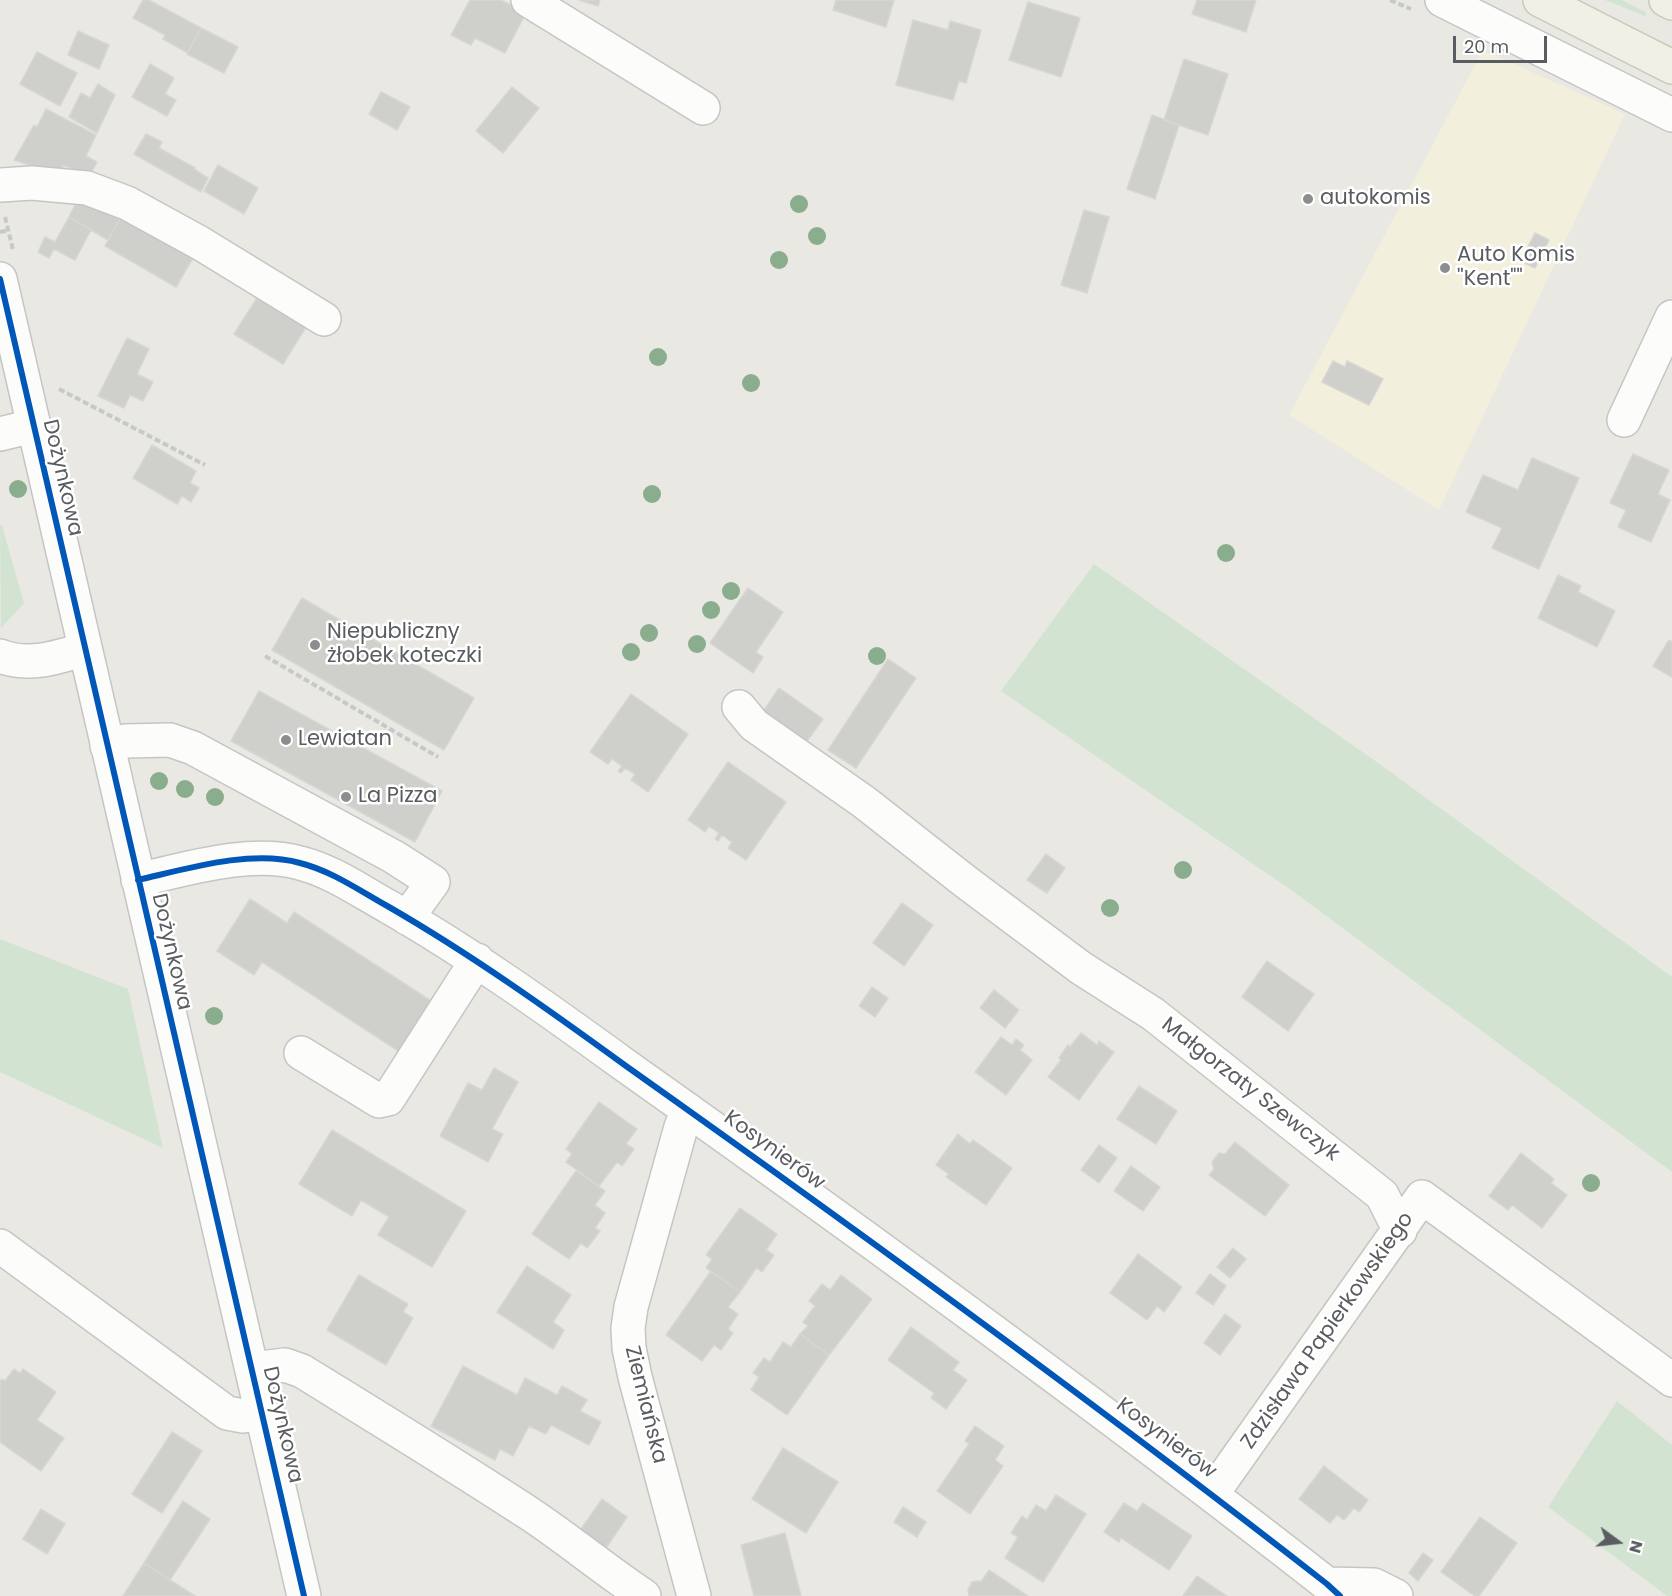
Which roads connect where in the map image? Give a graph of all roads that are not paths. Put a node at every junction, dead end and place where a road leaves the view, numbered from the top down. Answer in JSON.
{"nodes":[{"id":1,"x":528,"y":0,"type":"edge"},
{"id":2,"x":1442,"y":0,"type":"edge"},
{"id":3,"x":1540,"y":0,"type":"edge"},
{"id":4,"x":1665,"y":0,"type":"edge"},
{"id":5,"x":1672,"y":3,"type":"edge"},
{"id":6,"x":1672,"y":67,"type":"edge"},
{"id":7,"x":703,"y":108,"type":"dead end"},
{"id":8,"x":1672,"y":115,"type":"edge"},
{"id":9,"x":0,"y":186,"type":"edge"},
{"id":10,"x":1,"y":289,"type":"edge"},
{"id":11,"x":1672,"y":317,"type":"edge"},
{"id":12,"x":324,"y":319,"type":"dead end"},
{"id":13,"x":1624,"y":420,"type":"dead end"},
{"id":14,"x":33,"y":426,"type":"junction"},
{"id":15,"x":0,"y":434,"type":"edge"},
{"id":16,"x":85,"y":650,"type":"junction"},
{"id":17,"x":0,"y":656,"type":"edge"},
{"id":18,"x":739,"y":707,"type":"dead end"},
{"id":19,"x":107,"y":746,"type":"junction"},
{"id":20,"x":138,"y":880,"type":"junction"},
{"id":21,"x":407,"y":918,"type":"junction"},
{"id":22,"x":477,"y":960,"type":"junction"},
{"id":23,"x":301,"y":1053,"type":"dead end"},
{"id":24,"x":688,"y":1110,"type":"junction"},
{"id":25,"x":1400,"y":1231,"type":"junction"},
{"id":26,"x":0,"y":1246,"type":"edge"},
{"id":27,"x":252,"y":1369,"type":"junction"},
{"id":28,"x":1672,"y":1380,"type":"edge"},
{"id":29,"x":262,"y":1413,"type":"junction"},
{"id":30,"x":1212,"y":1494,"type":"junction"},
{"id":31,"x":1334,"y":1590,"type":"edge"},
{"id":32,"x":304,"y":1596,"type":"edge"},
{"id":33,"x":644,"y":1596,"type":"edge"},
{"id":34,"x":694,"y":1596,"type":"edge"},
{"id":35,"x":1396,"y":1596,"type":"edge"}],
"edges":[{"from":1,"to":7,"type":"street"},
{"from":2,"to":8,"type":"street"},
{"from":3,"to":6,"type":"main road"},
{"from":4,"to":5,"type":"main road"},
{"from":9,"to":12,"type":"street"},
{"from":10,"to":14,"type":"street","name":"Dożynkowa"},
{"from":11,"to":13,"type":"street"},
{"from":14,"to":15,"type":"street"},
{"from":14,"to":16,"type":"street","name":"Dożynkowa"},
{"from":16,"to":17,"type":"street"},
{"from":16,"to":19,"type":"street","name":"Dożynkowa"},
{"from":18,"to":25,"type":"street","name":"Małgorzaty Szewczyk"},
{"from":19,"to":20,"type":"street","name":"Dożynkowa"},
{"from":19,"to":21,"type":"street"},
{"from":20,"to":21,"type":"street","name":"Kosynierów"},
{"from":20,"to":27,"type":"street","name":"Dożynkowa"},
{"from":21,"to":22,"type":"street","name":"Kosynierów"},
{"from":22,"to":23,"type":"street"},
{"from":22,"to":24,"type":"street","name":"Kosynierów"},
{"from":24,"to":30,"type":"street","name":"Kosynierów"},
{"from":24,"to":34,"type":"street","name":"Ziemiańska"},
{"from":25,"to":28,"type":"street","name":"Zdzisława Papierkowskiego"},
{"from":25,"to":30,"type":"street","name":"Zdzisława Papierkowskiego"},
{"from":26,"to":29,"type":"street"},
{"from":27,"to":29,"type":"street","name":"Dożynkowa"},
{"from":27,"to":33,"type":"street"},
{"from":29,"to":32,"type":"street","name":"Dożynkowa"},
{"from":30,"to":31,"type":"street","name":"Kosynierów"},
{"from":31,"to":35,"type":"street"}]}
